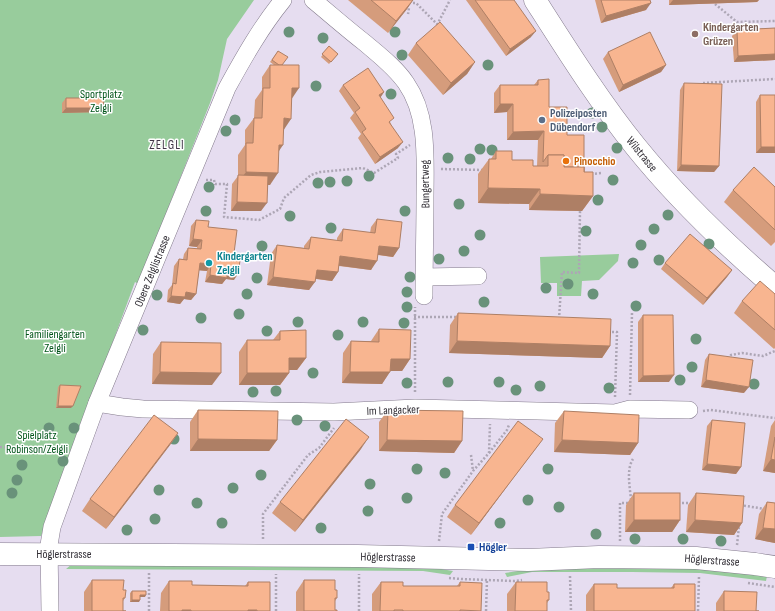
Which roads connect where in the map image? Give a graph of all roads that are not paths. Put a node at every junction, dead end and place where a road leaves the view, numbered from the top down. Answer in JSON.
{"nodes":[{"id":1,"x":282,"y":0,"type":"edge"},
{"id":2,"x":313,"y":0,"type":"edge"},
{"id":3,"x":535,"y":0,"type":"edge"},
{"id":4,"x":478,"y":276,"type":"dead end"},
{"id":5,"x":424,"y":277,"type":"junction"},
{"id":6,"x":775,"y":287,"type":"edge"},
{"id":7,"x":424,"y":296,"type":"road end"},
{"id":8,"x":97,"y":403,"type":"junction"},
{"id":9,"x":689,"y":410,"type":"road end"},
{"id":10,"x":0,"y":554,"type":"edge"},
{"id":11,"x":50,"y":554,"type":"junction"},
{"id":12,"x":775,"y":567,"type":"edge"},
{"id":13,"x":50,"y":611,"type":"edge"}],
"edges":[{"from":1,"to":8,"type":"street","name":"Obere Zelglistrasse"},
{"from":2,"to":5,"type":"street","name":"Bungertweg"},
{"from":3,"to":6,"type":"main road","name":"Wilstrasse"},
{"from":4,"to":5,"type":"street"},
{"from":5,"to":7,"type":"street","name":"Bungertweg"},
{"from":8,"to":9,"type":"street","name":"Im Langacker"},
{"from":8,"to":11,"type":"street","name":"Obere Zelglistrasse"},
{"from":10,"to":11,"type":"main road","name":"Höglerstrasse"},
{"from":11,"to":12,"type":"main road","name":"Höglerstrasse"},
{"from":11,"to":13,"type":"street","name":"Obere Zelglistrasse"}]}
